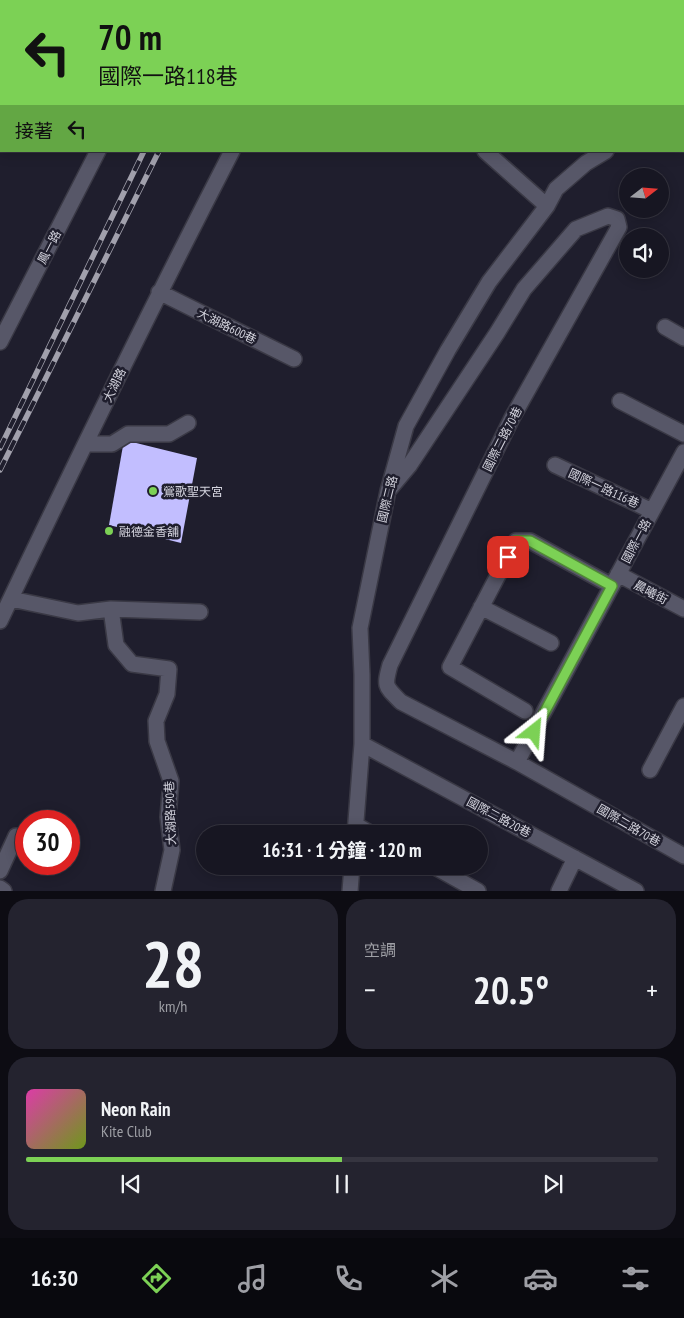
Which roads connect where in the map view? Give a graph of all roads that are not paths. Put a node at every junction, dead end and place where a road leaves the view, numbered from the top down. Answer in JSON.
{"nodes":[{"id":1,"x":97,"y":152,"type":"edge"},
{"id":2,"x":231,"y":152,"type":"edge"},
{"id":3,"x":486,"y":152,"type":"edge"},
{"id":4,"x":604,"y":152,"type":"edge"},
{"id":5,"x":546,"y":206,"type":"junction"},
{"id":6,"x":159,"y":292,"type":"junction"},
{"id":7,"x":665,"y":327,"type":"dead end"},
{"id":8,"x":684,"y":338,"type":"edge"},
{"id":9,"x":0,"y":342,"type":"edge"},
{"id":10,"x":294,"y":359,"type":"dead end"},
{"id":11,"x":620,"y":401,"type":"dead end"},
{"id":12,"x":188,"y":422,"type":"dead end"},
{"id":13,"x":684,"y":434,"type":"edge"},
{"id":14,"x":85,"y":444,"type":"junction"},
{"id":15,"x":682,"y":459,"type":"edge"},
{"id":16,"x":555,"y":465,"type":"dead end"},
{"id":17,"x":388,"y":491,"type":"junction"},
{"id":18,"x":652,"y":511,"type":"junction"},
{"id":19,"x":615,"y":580,"type":"junction"},
{"id":20,"x":10,"y":599,"type":"junction"},
{"id":21,"x":481,"y":607,"type":"junction"},
{"id":22,"x":112,"y":609,"type":"junction"},
{"id":23,"x":684,"y":609,"type":"edge"},
{"id":24,"x":200,"y":612,"type":"dead end"},
{"id":25,"x":0,"y":621,"type":"edge"},
{"id":26,"x":551,"y":643,"type":"dead end"},
{"id":27,"x":684,"y":706,"type":"edge"},
{"id":28,"x":525,"y":711,"type":"dead end"},
{"id":29,"x":362,"y":744,"type":"junction"},
{"id":30,"x":517,"y":762,"type":"junction"},
{"id":31,"x":650,"y":770,"type":"dead end"},
{"id":32,"x":355,"y":825,"type":"edge"},
{"id":33,"x":15,"y":838,"type":"edge"},
{"id":34,"x":684,"y":856,"type":"edge"},
{"id":35,"x":575,"y":858,"type":"junction"},
{"id":36,"x":0,"y":871,"type":"edge"},
{"id":37,"x":351,"y":875,"type":"edge"},
{"id":38,"x":450,"y":875,"type":"edge"},
{"id":39,"x":0,"y":888,"type":"edge"},
{"id":40,"x":4,"y":890,"type":"edge"},
{"id":41,"x":162,"y":890,"type":"edge"},
{"id":42,"x":350,"y":890,"type":"edge"},
{"id":43,"x":478,"y":890,"type":"edge"},
{"id":44,"x":559,"y":890,"type":"edge"},
{"id":45,"x":636,"y":890,"type":"edge"}],
"edges":[{"from":1,"to":9,"type":"street","name":"鳳一路"},
{"from":2,"to":6,"type":"street","name":"大湖路"},
{"from":3,"to":5,"type":"street"},
{"from":4,"to":5,"type":"street"},
{"from":5,"to":17,"type":"street","name":"國際二路"},
{"from":6,"to":10,"type":"street","name":"大湖路600巷"},
{"from":6,"to":14,"type":"street","name":"大湖路"},
{"from":7,"to":8,"type":"street"},
{"from":11,"to":13,"type":"street"},
{"from":12,"to":14,"type":"street"},
{"from":14,"to":20,"type":"street","name":"大湖路"},
{"from":15,"to":18,"type":"street","name":"國際一路"},
{"from":16,"to":18,"type":"street","name":"國際一路116巷"},
{"from":17,"to":29,"type":"street","name":"國際二路"},
{"from":17,"to":30,"type":"street","name":"國際二路70巷"},
{"from":18,"to":19,"type":"street","name":"國際一路"},
{"from":19,"to":21,"type":"street","name":"晨曦街"},
{"from":19,"to":23,"type":"street","name":"晨曦街"},
{"from":19,"to":30,"type":"street","name":"國際一路"},
{"from":20,"to":22,"type":"street"},
{"from":20,"to":25,"type":"street","name":"大湖路"},
{"from":21,"to":26,"type":"street"},
{"from":21,"to":28,"type":"street"},
{"from":22,"to":24,"type":"street"},
{"from":22,"to":41,"type":"street","name":"大湖路590巷"},
{"from":27,"to":31,"type":"street"},
{"from":29,"to":32,"type":"street","name":"國際二路"},
{"from":29,"to":35,"type":"street","name":"國際二路20巷"},
{"from":30,"to":34,"type":"street","name":"國際二路70巷"},
{"from":33,"to":36,"type":"street"},
{"from":35,"to":44,"type":"street"},
{"from":35,"to":45,"type":"street","name":"國際二路20巷"},
{"from":37,"to":42,"type":"street"},
{"from":38,"to":43,"type":"street"},
{"from":39,"to":40,"type":"street"}]}
